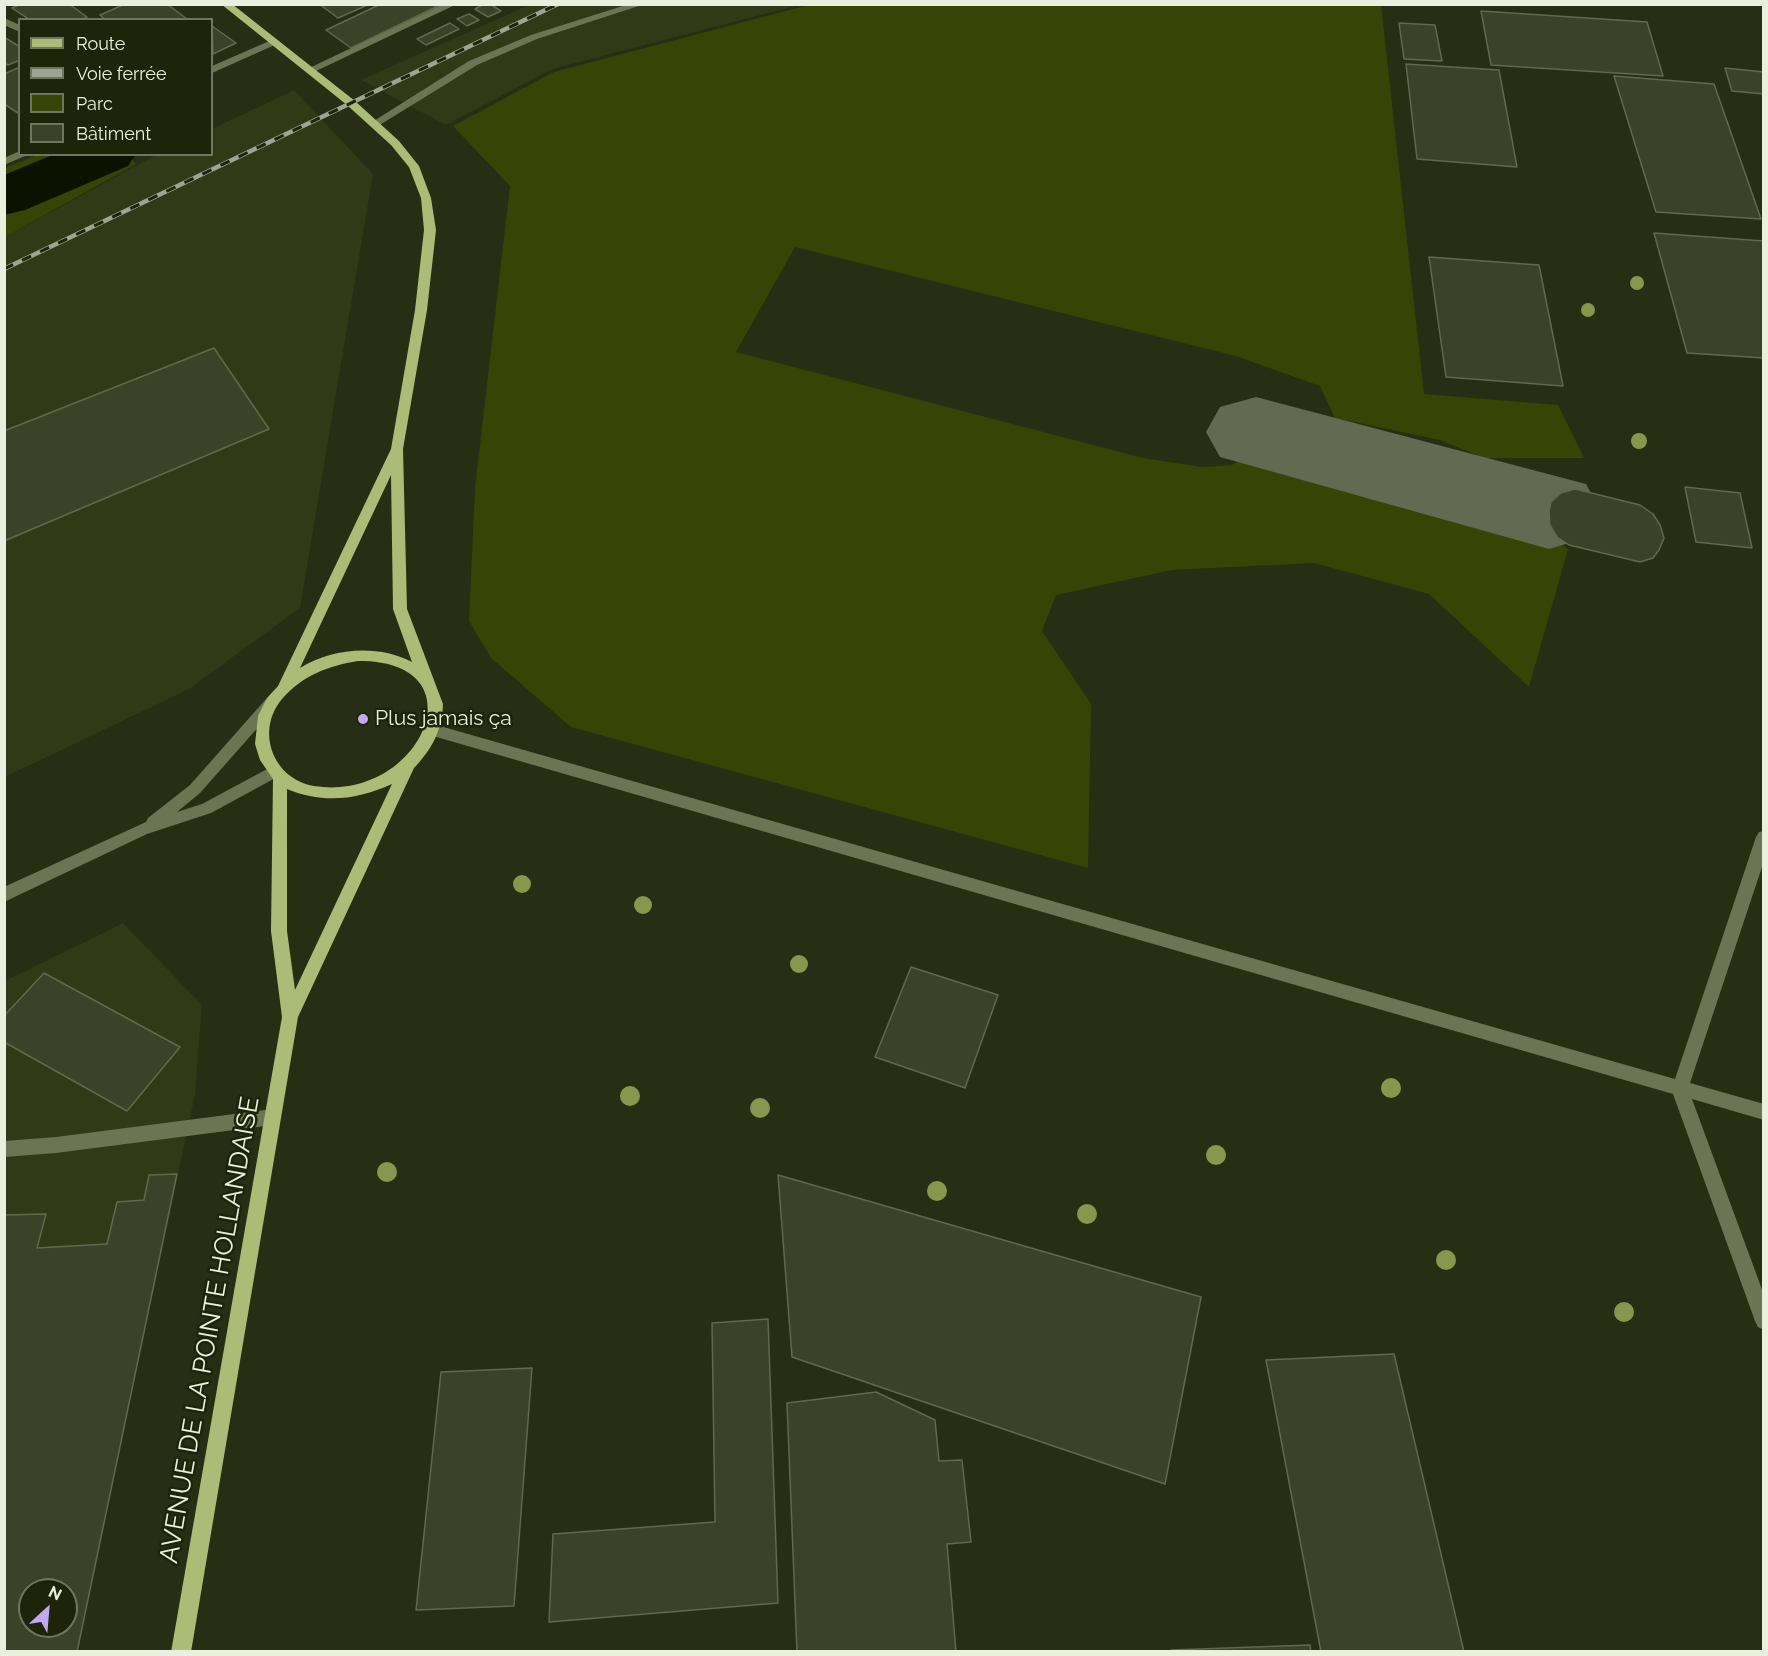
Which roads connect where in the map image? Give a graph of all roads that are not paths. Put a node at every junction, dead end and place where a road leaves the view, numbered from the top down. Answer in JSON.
{"nodes":[{"id":1,"x":225,"y":4,"type":"edge"},
{"id":2,"x":453,"y":4,"type":"edge"},
{"id":3,"x":641,"y":4,"type":"edge"},
{"id":4,"x":4,"y":21,"type":"edge"},
{"id":5,"x":18,"y":28,"type":"edge"},
{"id":6,"x":274,"y":42,"type":"junction"},
{"id":7,"x":213,"y":70,"type":"edge"},
{"id":8,"x":310,"y":70,"type":"junction"},
{"id":9,"x":374,"y":124,"type":"junction"},
{"id":10,"x":18,"y":155,"type":"edge"},
{"id":11,"x":4,"y":162,"type":"edge"},
{"id":12,"x":397,"y":449,"type":"junction"},
{"id":13,"x":426,"y":680,"type":"junction"},
{"id":14,"x":282,"y":690,"type":"junction"},
{"id":15,"x":272,"y":702,"type":"junction"},
{"id":16,"x":434,"y":730,"type":"junction"},
{"id":17,"x":407,"y":767,"type":"junction"},
{"id":18,"x":277,"y":775,"type":"junction"},
{"id":19,"x":143,"y":829,"type":"junction"},
{"id":20,"x":1764,"y":837,"type":"edge"},
{"id":21,"x":4,"y":895,"type":"edge"},
{"id":22,"x":290,"y":1017,"type":"junction"},
{"id":23,"x":1680,"y":1089,"type":"junction"},
{"id":24,"x":1764,"y":1112,"type":"edge"},
{"id":25,"x":273,"y":1117,"type":"junction"},
{"id":26,"x":4,"y":1149,"type":"edge"},
{"id":27,"x":1764,"y":1321,"type":"edge"},
{"id":28,"x":182,"y":1652,"type":"edge"}],
"edges":[{"from":1,"to":6,"type":"main road"},
{"from":2,"to":8,"type":"street"},
{"from":3,"to":9,"type":"street"},
{"from":4,"to":5,"type":"street"},
{"from":6,"to":7,"type":"street"},
{"from":6,"to":8,"type":"main road"},
{"from":8,"to":9,"type":"main road"},
{"from":9,"to":12,"type":"main road"},
{"from":10,"to":11,"type":"street"},
{"from":12,"to":13,"type":"main road"},
{"from":12,"to":14,"type":"main road"},
{"from":13,"to":14,"type":"main road"},
{"from":13,"to":16,"type":"main road"},
{"from":14,"to":15,"type":"main road"},
{"from":15,"to":18,"type":"main road"},
{"from":15,"to":19,"type":"street"},
{"from":16,"to":17,"type":"main road"},
{"from":16,"to":23,"type":"street"},
{"from":17,"to":18,"type":"main road"},
{"from":17,"to":22,"type":"main road"},
{"from":18,"to":19,"type":"street"},
{"from":18,"to":22,"type":"main road"},
{"from":19,"to":21,"type":"street"},
{"from":20,"to":23,"type":"street"},
{"from":22,"to":25,"type":"main road","name":"AVENUE DE LA POINTE HOLLANDAISE"},
{"from":23,"to":24,"type":"street"},
{"from":23,"to":27,"type":"street"},
{"from":25,"to":26,"type":"street"},
{"from":25,"to":28,"type":"main road","name":"AVENUE DE LA POINTE HOLLANDAISE"}]}
